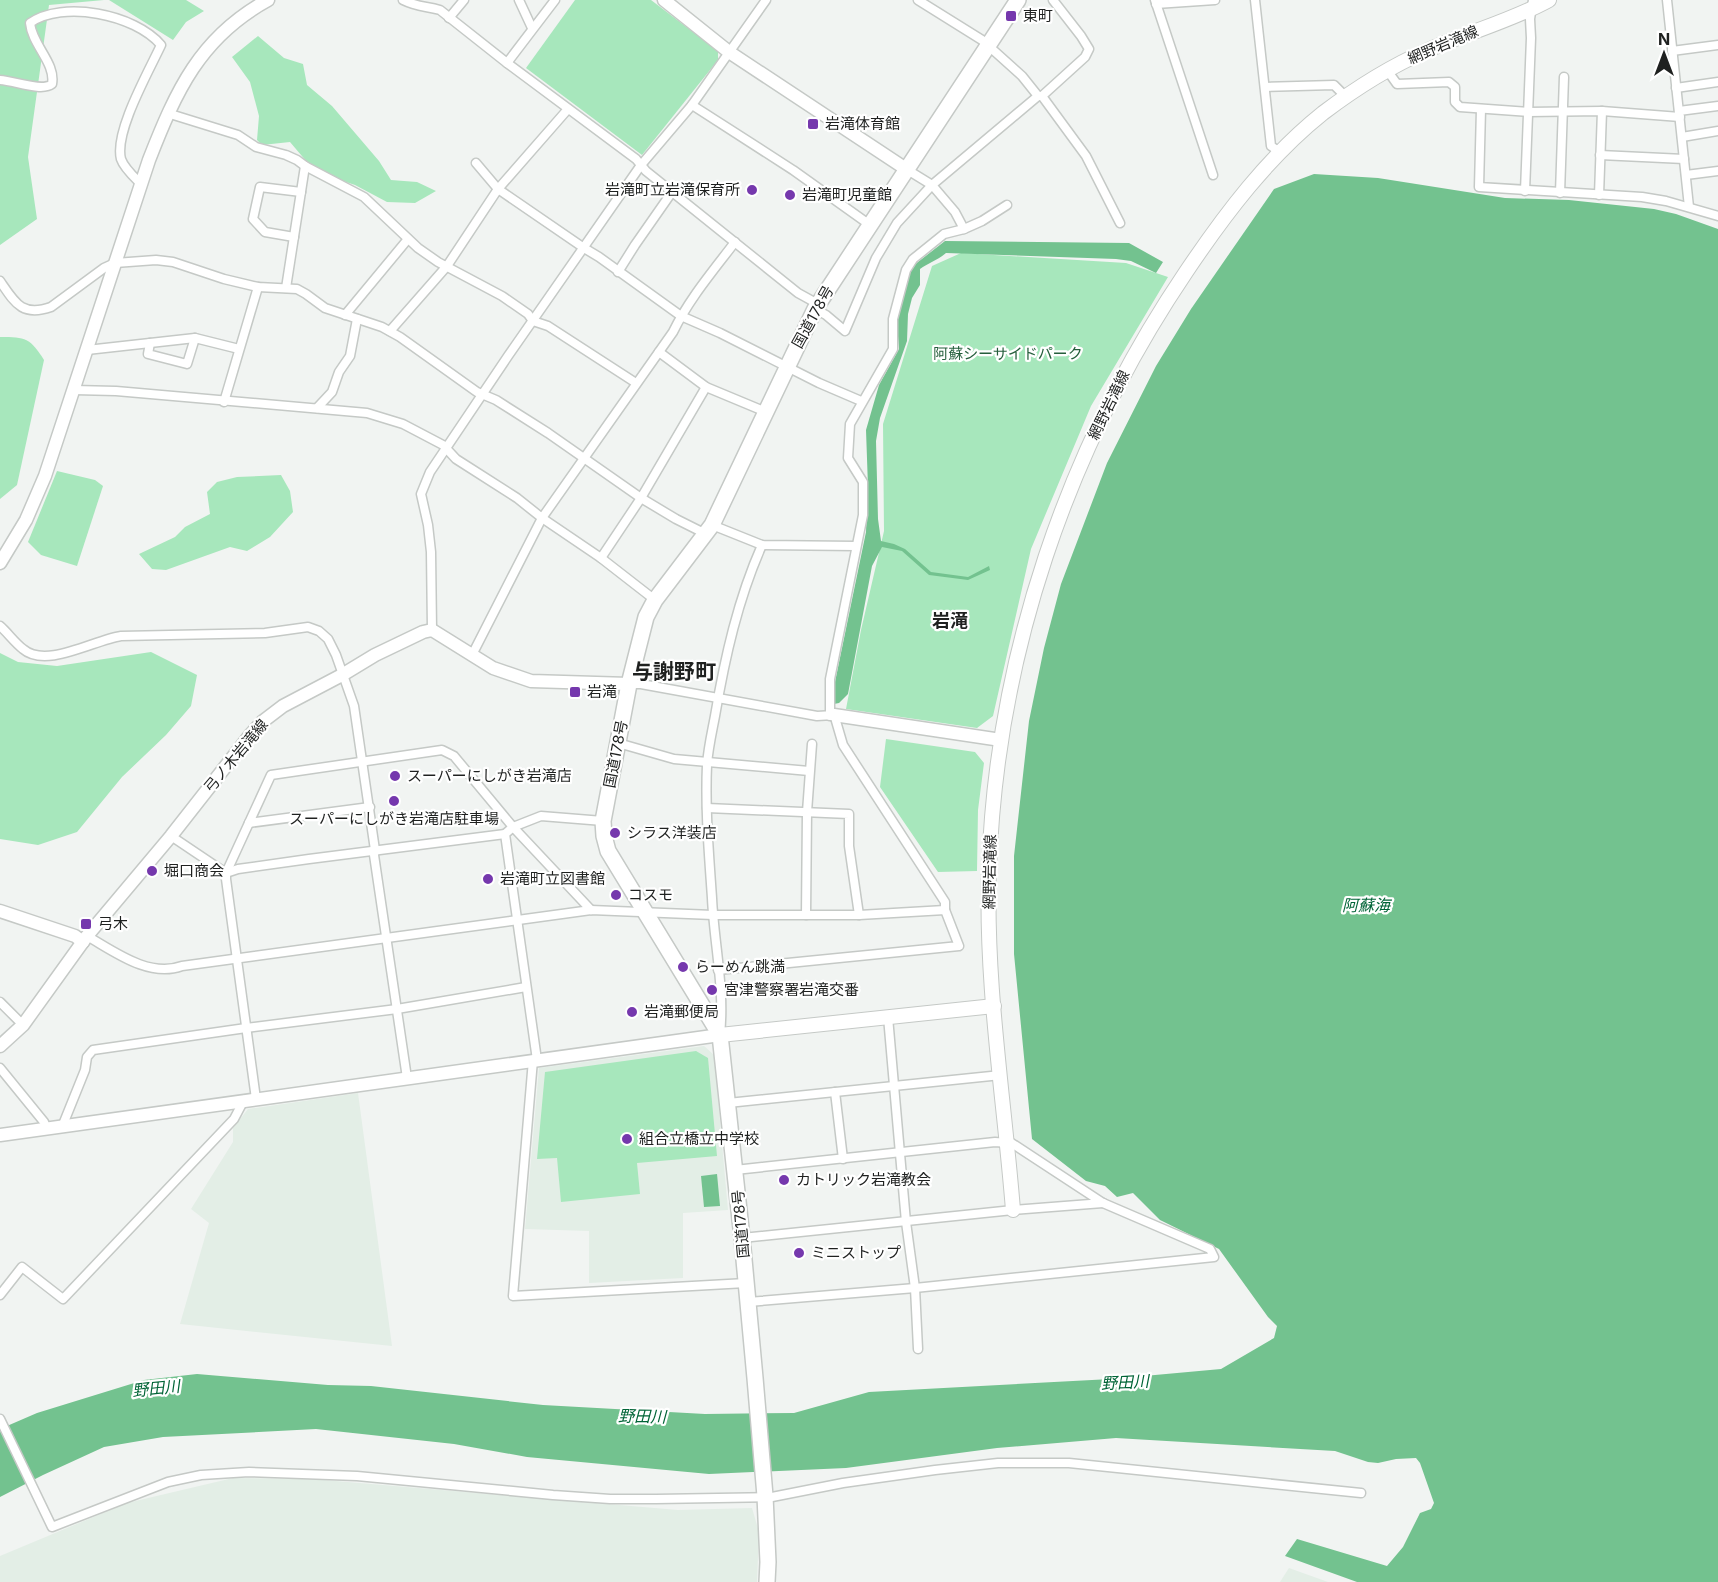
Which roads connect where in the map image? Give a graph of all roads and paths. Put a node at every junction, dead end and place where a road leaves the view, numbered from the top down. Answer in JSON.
{"nodes":[{"id":1,"x":268,"y":0,"type":"edge"},
{"id":2,"x":403,"y":0,"type":"edge"},
{"id":3,"x":464,"y":0,"type":"edge"},
{"id":4,"x":519,"y":0,"type":"edge"},
{"id":5,"x":555,"y":0,"type":"edge"},
{"id":6,"x":664,"y":0,"type":"edge"},
{"id":7,"x":766,"y":0,"type":"edge"},
{"id":8,"x":918,"y":0,"type":"edge"},
{"id":9,"x":1018,"y":0,"type":"edge"},
{"id":10,"x":1053,"y":0,"type":"edge"},
{"id":11,"x":1215,"y":0,"type":"edge"},
{"id":12,"x":1255,"y":0,"type":"edge"},
{"id":13,"x":1549,"y":0,"type":"edge"},
{"id":14,"x":1666,"y":0,"type":"edge"},
{"id":15,"x":1155,"y":2,"type":"edge"},
{"id":16,"x":1532,"y":5,"type":"edge"},
{"id":17,"x":449,"y":18,"type":"junction"},
{"id":18,"x":532,"y":28,"type":"junction"},
{"id":19,"x":1718,"y":45,"type":"edge"},
{"id":20,"x":988,"y":46,"type":"junction"},
{"id":21,"x":1672,"y":51,"type":"junction"},
{"id":22,"x":729,"y":52,"type":"junction"},
{"id":23,"x":507,"y":63,"type":"junction"},
{"id":24,"x":1387,"y":70,"type":"junction"},
{"id":25,"x":1564,"y":77,"type":"dead end"},
{"id":26,"x":0,"y":80,"type":"edge"},
{"id":27,"x":1718,"y":82,"type":"edge"},
{"id":28,"x":1265,"y":87,"type":"junction"},
{"id":29,"x":1676,"y":88,"type":"junction"},
{"id":30,"x":1040,"y":96,"type":"junction"},
{"id":31,"x":1346,"y":97,"type":"junction"},
{"id":32,"x":692,"y":105,"type":"junction"},
{"id":33,"x":1718,"y":106,"type":"edge"},
{"id":34,"x":1481,"y":109,"type":"junction"},
{"id":35,"x":568,"y":110,"type":"junction"},
{"id":36,"x":1602,"y":111,"type":"junction"},
{"id":37,"x":1528,"y":112,"type":"junction"},
{"id":38,"x":1562,"y":112,"type":"junction"},
{"id":39,"x":167,"y":113,"type":"junction"},
{"id":40,"x":1680,"y":114,"type":"junction"},
{"id":41,"x":1718,"y":131,"type":"edge"},
{"id":42,"x":1682,"y":137,"type":"junction"},
{"id":43,"x":1280,"y":152,"type":"junction"},
{"id":44,"x":1600,"y":154,"type":"junction"},
{"id":45,"x":1684,"y":159,"type":"junction"},
{"id":46,"x":476,"y":163,"type":"dead end"},
{"id":47,"x":641,"y":165,"type":"junction"},
{"id":48,"x":305,"y":166,"type":"junction"},
{"id":49,"x":906,"y":169,"type":"junction"},
{"id":50,"x":1718,"y":171,"type":"edge"},
{"id":51,"x":1213,"y":175,"type":"dead end"},
{"id":52,"x":1686,"y":175,"type":"junction"},
{"id":53,"x":141,"y":184,"type":"junction"},
{"id":54,"x":932,"y":185,"type":"junction"},
{"id":55,"x":498,"y":189,"type":"junction"},
{"id":56,"x":1525,"y":191,"type":"junction"},
{"id":57,"x":301,"y":192,"type":"junction"},
{"id":58,"x":672,"y":192,"type":"junction"},
{"id":59,"x":1560,"y":193,"type":"junction"},
{"id":60,"x":1599,"y":195,"type":"junction"},
{"id":61,"x":1008,"y":205,"type":"dead end"},
{"id":62,"x":1689,"y":207,"type":"junction"},
{"id":63,"x":1718,"y":216,"type":"edge"},
{"id":64,"x":1120,"y":223,"type":"dead end"},
{"id":65,"x":870,"y":225,"type":"junction"},
{"id":66,"x":964,"y":229,"type":"junction"},
{"id":67,"x":294,"y":237,"type":"junction"},
{"id":68,"x":408,"y":239,"type":"junction"},
{"id":69,"x":735,"y":242,"type":"junction"},
{"id":70,"x":584,"y":248,"type":"junction"},
{"id":71,"x":115,"y":263,"type":"junction"},
{"id":72,"x":447,"y":266,"type":"junction"},
{"id":73,"x":618,"y":272,"type":"junction"},
{"id":74,"x":0,"y":281,"type":"edge"},
{"id":75,"x":258,"y":287,"type":"junction"},
{"id":76,"x":286,"y":288,"type":"junction"},
{"id":77,"x":816,"y":307,"type":"junction"},
{"id":78,"x":345,"y":315,"type":"junction"},
{"id":79,"x":681,"y":316,"type":"junction"},
{"id":80,"x":357,"y":319,"type":"junction"},
{"id":81,"x":533,"y":321,"type":"junction"},
{"id":82,"x":390,"y":331,"type":"junction"},
{"id":83,"x":195,"y":338,"type":"junction"},
{"id":84,"x":150,"y":343,"type":"junction"},
{"id":85,"x":239,"y":349,"type":"junction"},
{"id":86,"x":87,"y":350,"type":"junction"},
{"id":87,"x":659,"y":352,"type":"junction"},
{"id":88,"x":787,"y":367,"type":"junction"},
{"id":89,"x":636,"y":382,"type":"junction"},
{"id":90,"x":706,"y":387,"type":"junction"},
{"id":91,"x":74,"y":390,"type":"junction"},
{"id":92,"x":483,"y":394,"type":"junction"},
{"id":93,"x":861,"y":401,"type":"junction"},
{"id":94,"x":224,"y":402,"type":"junction"},
{"id":95,"x":317,"y":408,"type":"junction"},
{"id":96,"x":766,"y":412,"type":"junction"},
{"id":97,"x":445,"y":449,"type":"junction"},
{"id":98,"x":584,"y":459,"type":"junction"},
{"id":99,"x":641,"y":498,"type":"junction"},
{"id":100,"x":542,"y":518,"type":"junction"},
{"id":101,"x":709,"y":530,"type":"junction"},
{"id":102,"x":762,"y":545,"type":"junction"},
{"id":103,"x":856,"y":546,"type":"junction"},
{"id":104,"x":601,"y":558,"type":"junction"},
{"id":105,"x":0,"y":563,"type":"edge"},
{"id":106,"x":655,"y":600,"type":"junction"},
{"id":107,"x":0,"y":626,"type":"edge"},
{"id":108,"x":432,"y":630,"type":"junction"},
{"id":109,"x":472,"y":655,"type":"junction"},
{"id":110,"x":342,"y":675,"type":"junction"},
{"id":111,"x":629,"y":684,"type":"junction"},
{"id":112,"x":718,"y":697,"type":"junction"},
{"id":113,"x":834,"y":716,"type":"junction"},
{"id":114,"x":1001,"y":740,"type":"junction"},
{"id":115,"x":618,"y":743,"type":"junction"},
{"id":116,"x":812,"y":744,"type":"dead end"},
{"id":117,"x":363,"y":762,"type":"junction"},
{"id":118,"x":707,"y":763,"type":"junction"},
{"id":119,"x":809,"y":771,"type":"junction"},
{"id":120,"x":370,"y":807,"type":"junction"},
{"id":121,"x":707,"y":808,"type":"junction"},
{"id":122,"x":807,"y":812,"type":"junction"},
{"id":123,"x":603,"y":821,"type":"junction"},
{"id":124,"x":249,"y":823,"type":"junction"},
{"id":125,"x":513,"y":827,"type":"junction"},
{"id":126,"x":505,"y":834,"type":"junction"},
{"id":127,"x":171,"y":836,"type":"junction"},
{"id":128,"x":375,"y":850,"type":"junction"},
{"id":129,"x":226,"y":873,"type":"junction"},
{"id":130,"x":591,"y":910,"type":"junction"},
{"id":131,"x":945,"y":910,"type":"junction"},
{"id":132,"x":0,"y":911,"type":"edge"},
{"id":133,"x":644,"y":913,"type":"junction"},
{"id":134,"x":713,"y":915,"type":"junction"},
{"id":135,"x":806,"y":915,"type":"junction"},
{"id":136,"x":859,"y":915,"type":"junction"},
{"id":137,"x":517,"y":920,"type":"junction"},
{"id":138,"x":386,"y":938,"type":"junction"},
{"id":139,"x":85,"y":939,"type":"junction"},
{"id":140,"x":237,"y":959,"type":"junction"},
{"id":141,"x":718,"y":970,"type":"junction"},
{"id":142,"x":526,"y":987,"type":"junction"},
{"id":143,"x":0,"y":1002,"type":"edge"},
{"id":144,"x":993,"y":1006,"type":"junction"},
{"id":145,"x":397,"y":1010,"type":"junction"},
{"id":146,"x":888,"y":1017,"type":"junction"},
{"id":147,"x":23,"y":1025,"type":"junction"},
{"id":148,"x":246,"y":1028,"type":"junction"},
{"id":149,"x":720,"y":1035,"type":"junction"},
{"id":150,"x":0,"y":1046,"type":"edge"},
{"id":151,"x":535,"y":1060,"type":"junction"},
{"id":152,"x":0,"y":1068,"type":"edge"},
{"id":153,"x":1001,"y":1075,"type":"junction"},
{"id":154,"x":407,"y":1078,"type":"junction"},
{"id":155,"x":895,"y":1086,"type":"junction"},
{"id":156,"x":835,"y":1092,"type":"junction"},
{"id":157,"x":250,"y":1100,"type":"junction"},
{"id":158,"x":728,"y":1103,"type":"junction"},
{"id":159,"x":62,"y":1127,"type":"junction"},
{"id":160,"x":46,"y":1129,"type":"junction"},
{"id":161,"x":0,"y":1135,"type":"edge"},
{"id":162,"x":1007,"y":1142,"type":"junction"},
{"id":163,"x":901,"y":1153,"type":"junction"},
{"id":164,"x":843,"y":1159,"type":"junction"},
{"id":165,"x":735,"y":1170,"type":"junction"},
{"id":166,"x":1102,"y":1203,"type":"junction"},
{"id":167,"x":1013,"y":1210,"type":"junction"},
{"id":168,"x":906,"y":1222,"type":"junction"},
{"id":169,"x":742,"y":1238,"type":"junction"},
{"id":170,"x":746,"y":1283,"type":"junction"},
{"id":171,"x":915,"y":1288,"type":"junction"},
{"id":172,"x":0,"y":1295,"type":"edge"},
{"id":173,"x":748,"y":1302,"type":"junction"},
{"id":174,"x":918,"y":1349,"type":"dead end"},
{"id":175,"x":0,"y":1419,"type":"edge"},
{"id":176,"x":1361,"y":1493,"type":"dead end"},
{"id":177,"x":765,"y":1496,"type":"junction"},
{"id":178,"x":766,"y":1582,"type":"edge"}],
"edges":[{"from":1,"to":39,"type":"street"},
{"from":2,"to":17,"type":"street"},
{"from":3,"to":17,"type":"street"},
{"from":4,"to":18,"type":"street"},
{"from":5,"to":18,"type":"street"},
{"from":6,"to":22,"type":"street"},
{"from":7,"to":22,"type":"street"},
{"from":8,"to":20,"type":"street"},
{"from":9,"to":20,"type":"highway","name":"国道178号"},
{"from":10,"to":30,"type":"street"},
{"from":11,"to":15,"type":"street"},
{"from":12,"to":28,"type":"street"},
{"from":13,"to":16,"type":"main road","name":"網野岩滝線"},
{"from":14,"to":21,"type":"street"},
{"from":15,"to":51,"type":"street"},
{"from":16,"to":24,"type":"main road","name":"網野岩滝線"},
{"from":16,"to":37,"type":"street"},
{"from":17,"to":23,"type":"street"},
{"from":18,"to":23,"type":"street"},
{"from":19,"to":21,"type":"street"},
{"from":20,"to":30,"type":"street"},
{"from":20,"to":49,"type":"highway","name":"国道178号"},
{"from":21,"to":29,"type":"street"},
{"from":22,"to":32,"type":"street"},
{"from":22,"to":49,"type":"street"},
{"from":23,"to":35,"type":"street"},
{"from":24,"to":31,"type":"main road","name":"網野岩滝線"},
{"from":24,"to":34,"type":"street"},
{"from":25,"to":38,"type":"street"},
{"from":26,"to":53,"type":"street"},
{"from":27,"to":29,"type":"street"},
{"from":28,"to":31,"type":"street"},
{"from":28,"to":43,"type":"street"},
{"from":29,"to":40,"type":"street"},
{"from":30,"to":54,"type":"street"},
{"from":30,"to":64,"type":"street"},
{"from":31,"to":43,"type":"main road","name":"網野岩滝線"},
{"from":32,"to":47,"type":"street"},
{"from":32,"to":65,"type":"street"},
{"from":33,"to":40,"type":"street"},
{"from":34,"to":37,"type":"street"},
{"from":34,"to":56,"type":"street"},
{"from":35,"to":47,"type":"street"},
{"from":35,"to":55,"type":"street"},
{"from":36,"to":38,"type":"street"},
{"from":36,"to":40,"type":"street"},
{"from":36,"to":44,"type":"street"},
{"from":37,"to":38,"type":"street"},
{"from":37,"to":56,"type":"street"},
{"from":38,"to":59,"type":"street"},
{"from":39,"to":48,"type":"street"},
{"from":39,"to":53,"type":"street"},
{"from":40,"to":42,"type":"street"},
{"from":41,"to":42,"type":"street"},
{"from":42,"to":45,"type":"street"},
{"from":43,"to":114,"type":"main road","name":"網野岩滝線"},
{"from":44,"to":45,"type":"street"},
{"from":44,"to":60,"type":"street"},
{"from":45,"to":52,"type":"street"},
{"from":46,"to":55,"type":"street"},
{"from":47,"to":58,"type":"street"},
{"from":47,"to":70,"type":"street"},
{"from":48,"to":57,"type":"street"},
{"from":48,"to":68,"type":"street"},
{"from":49,"to":54,"type":"street"},
{"from":49,"to":65,"type":"highway","name":"国道178号"},
{"from":50,"to":52,"type":"street"},
{"from":52,"to":62,"type":"street"},
{"from":53,"to":71,"type":"street"},
{"from":54,"to":66,"type":"street"},
{"from":54,"to":77,"type":"street"},
{"from":55,"to":70,"type":"street"},
{"from":55,"to":72,"type":"street"},
{"from":56,"to":59,"type":"street"},
{"from":57,"to":67,"type":"street"},
{"from":57,"to":67,"type":"street"},
{"from":58,"to":69,"type":"street"},
{"from":58,"to":73,"type":"street"},
{"from":59,"to":60,"type":"street"},
{"from":60,"to":62,"type":"street"},
{"from":61,"to":66,"type":"street"},
{"from":62,"to":63,"type":"street"},
{"from":65,"to":77,"type":"highway","name":"国道178号"},
{"from":66,"to":93,"type":"street"},
{"from":67,"to":76,"type":"street"},
{"from":68,"to":72,"type":"street"},
{"from":68,"to":78,"type":"street"},
{"from":69,"to":77,"type":"street"},
{"from":69,"to":79,"type":"street"},
{"from":70,"to":73,"type":"street"},
{"from":70,"to":81,"type":"street"},
{"from":71,"to":74,"type":"street"},
{"from":71,"to":75,"type":"street"},
{"from":71,"to":86,"type":"street"},
{"from":72,"to":81,"type":"street"},
{"from":72,"to":82,"type":"street"},
{"from":73,"to":79,"type":"street"},
{"from":75,"to":76,"type":"street"},
{"from":75,"to":85,"type":"street"},
{"from":76,"to":78,"type":"street"},
{"from":77,"to":88,"type":"highway","name":"国道178号"},
{"from":78,"to":80,"type":"street"},
{"from":79,"to":87,"type":"street"},
{"from":79,"to":88,"type":"street"},
{"from":80,"to":82,"type":"street"},
{"from":80,"to":95,"type":"street"},
{"from":81,"to":89,"type":"street"},
{"from":81,"to":92,"type":"street"},
{"from":82,"to":92,"type":"street"},
{"from":83,"to":84,"type":"street"},
{"from":83,"to":84,"type":"street"},
{"from":83,"to":85,"type":"street"},
{"from":84,"to":86,"type":"street"},
{"from":85,"to":94,"type":"street"},
{"from":86,"to":91,"type":"street"},
{"from":87,"to":89,"type":"street"},
{"from":87,"to":90,"type":"street"},
{"from":88,"to":93,"type":"street"},
{"from":88,"to":96,"type":"highway","name":"国道178号"},
{"from":89,"to":98,"type":"street"},
{"from":90,"to":96,"type":"street"},
{"from":90,"to":99,"type":"street"},
{"from":91,"to":94,"type":"street"},
{"from":91,"to":105,"type":"street"},
{"from":92,"to":97,"type":"street"},
{"from":92,"to":98,"type":"street"},
{"from":93,"to":103,"type":"street"},
{"from":94,"to":95,"type":"street"},
{"from":95,"to":97,"type":"street"},
{"from":96,"to":101,"type":"highway","name":"国道178号"},
{"from":97,"to":100,"type":"street"},
{"from":97,"to":108,"type":"street"},
{"from":98,"to":99,"type":"street"},
{"from":98,"to":100,"type":"street"},
{"from":99,"to":101,"type":"street"},
{"from":99,"to":104,"type":"street"},
{"from":100,"to":104,"type":"street"},
{"from":100,"to":109,"type":"street"},
{"from":101,"to":102,"type":"street"},
{"from":101,"to":106,"type":"highway","name":"国道178号"},
{"from":102,"to":103,"type":"street"},
{"from":102,"to":112,"type":"street"},
{"from":103,"to":113,"type":"street"},
{"from":104,"to":106,"type":"street"},
{"from":106,"to":111,"type":"highway","name":"国道178号"},
{"from":107,"to":110,"type":"street"},
{"from":108,"to":109,"type":"street"},
{"from":108,"to":110,"type":"street","name":"弓ノ木岩滝線"},
{"from":109,"to":111,"type":"street"},
{"from":110,"to":117,"type":"street"},
{"from":110,"to":127,"type":"street","name":"弓ノ木岩滝線"},
{"from":111,"to":112,"type":"street"},
{"from":111,"to":115,"type":"highway","name":"国道178号"},
{"from":112,"to":113,"type":"street"},
{"from":112,"to":118,"type":"street"},
{"from":113,"to":114,"type":"street"},
{"from":113,"to":131,"type":"street"},
{"from":114,"to":144,"type":"main road","name":"網野岩滝線"},
{"from":115,"to":118,"type":"street"},
{"from":115,"to":123,"type":"highway","name":"国道178号"},
{"from":116,"to":119,"type":"street"},
{"from":117,"to":120,"type":"street"},
{"from":117,"to":124,"type":"street"},
{"from":117,"to":125,"type":"street"},
{"from":118,"to":119,"type":"street"},
{"from":118,"to":121,"type":"street"},
{"from":119,"to":122,"type":"street"},
{"from":120,"to":124,"type":"street"},
{"from":120,"to":128,"type":"street"},
{"from":121,"to":122,"type":"street"},
{"from":121,"to":134,"type":"street"},
{"from":122,"to":135,"type":"street"},
{"from":122,"to":136,"type":"street"},
{"from":123,"to":125,"type":"street"},
{"from":123,"to":133,"type":"highway","name":"国道178号"},
{"from":124,"to":129,"type":"street"},
{"from":125,"to":126,"type":"street"},
{"from":125,"to":130,"type":"street"},
{"from":126,"to":128,"type":"street"},
{"from":126,"to":137,"type":"street"},
{"from":127,"to":129,"type":"street"},
{"from":127,"to":139,"type":"street","name":"弓ノ木岩滝線"},
{"from":128,"to":129,"type":"street"},
{"from":128,"to":138,"type":"street"},
{"from":129,"to":140,"type":"street"},
{"from":130,"to":133,"type":"street"},
{"from":130,"to":137,"type":"street"},
{"from":131,"to":136,"type":"street"},
{"from":131,"to":141,"type":"street"},
{"from":132,"to":139,"type":"street"},
{"from":133,"to":134,"type":"street"},
{"from":133,"to":149,"type":"highway","name":"国道178号"},
{"from":134,"to":135,"type":"street"},
{"from":134,"to":141,"type":"street"},
{"from":135,"to":136,"type":"street"},
{"from":137,"to":138,"type":"street"},
{"from":137,"to":142,"type":"street"},
{"from":138,"to":140,"type":"street"},
{"from":138,"to":145,"type":"street"},
{"from":139,"to":140,"type":"street"},
{"from":139,"to":147,"type":"street","name":"弓ノ木岩滝線"},
{"from":140,"to":148,"type":"street"},
{"from":141,"to":149,"type":"street"},
{"from":142,"to":145,"type":"street"},
{"from":142,"to":151,"type":"street"},
{"from":143,"to":147,"type":"street"},
{"from":144,"to":146,"type":"main road"},
{"from":144,"to":153,"type":"main road","name":"網野岩滝線"},
{"from":145,"to":148,"type":"street"},
{"from":145,"to":154,"type":"street"},
{"from":146,"to":149,"type":"main road"},
{"from":146,"to":155,"type":"street"},
{"from":147,"to":150,"type":"street","name":"弓ノ木岩滝線"},
{"from":148,"to":157,"type":"street"},
{"from":148,"to":159,"type":"street"},
{"from":149,"to":151,"type":"street"},
{"from":149,"to":158,"type":"highway","name":"国道178号"},
{"from":151,"to":154,"type":"street"},
{"from":151,"to":170,"type":"street"},
{"from":152,"to":160,"type":"street"},
{"from":153,"to":155,"type":"street"},
{"from":153,"to":162,"type":"main road","name":"網野岩滝線"},
{"from":154,"to":157,"type":"street"},
{"from":155,"to":156,"type":"street"},
{"from":155,"to":163,"type":"street"},
{"from":156,"to":158,"type":"street"},
{"from":156,"to":164,"type":"street"},
{"from":157,"to":159,"type":"street"},
{"from":157,"to":172,"type":"street"},
{"from":158,"to":165,"type":"highway","name":"国道178号"},
{"from":159,"to":160,"type":"street"},
{"from":160,"to":161,"type":"street"},
{"from":162,"to":163,"type":"street"},
{"from":162,"to":166,"type":"street"},
{"from":162,"to":167,"type":"main road","name":"網野岩滝線"},
{"from":163,"to":164,"type":"street"},
{"from":163,"to":168,"type":"street"},
{"from":164,"to":165,"type":"street"},
{"from":165,"to":169,"type":"highway","name":"国道178号"},
{"from":166,"to":167,"type":"street"},
{"from":166,"to":171,"type":"street"},
{"from":167,"to":168,"type":"street"},
{"from":168,"to":169,"type":"street"},
{"from":168,"to":171,"type":"street"},
{"from":169,"to":170,"type":"highway","name":"国道178号"},
{"from":170,"to":173,"type":"highway","name":"国道178号"},
{"from":171,"to":173,"type":"street"},
{"from":171,"to":174,"type":"street"},
{"from":173,"to":177,"type":"highway","name":"国道178号"},
{"from":175,"to":177,"type":"street"},
{"from":176,"to":177,"type":"street"},
{"from":177,"to":178,"type":"highway","name":"国道178号"}]}
